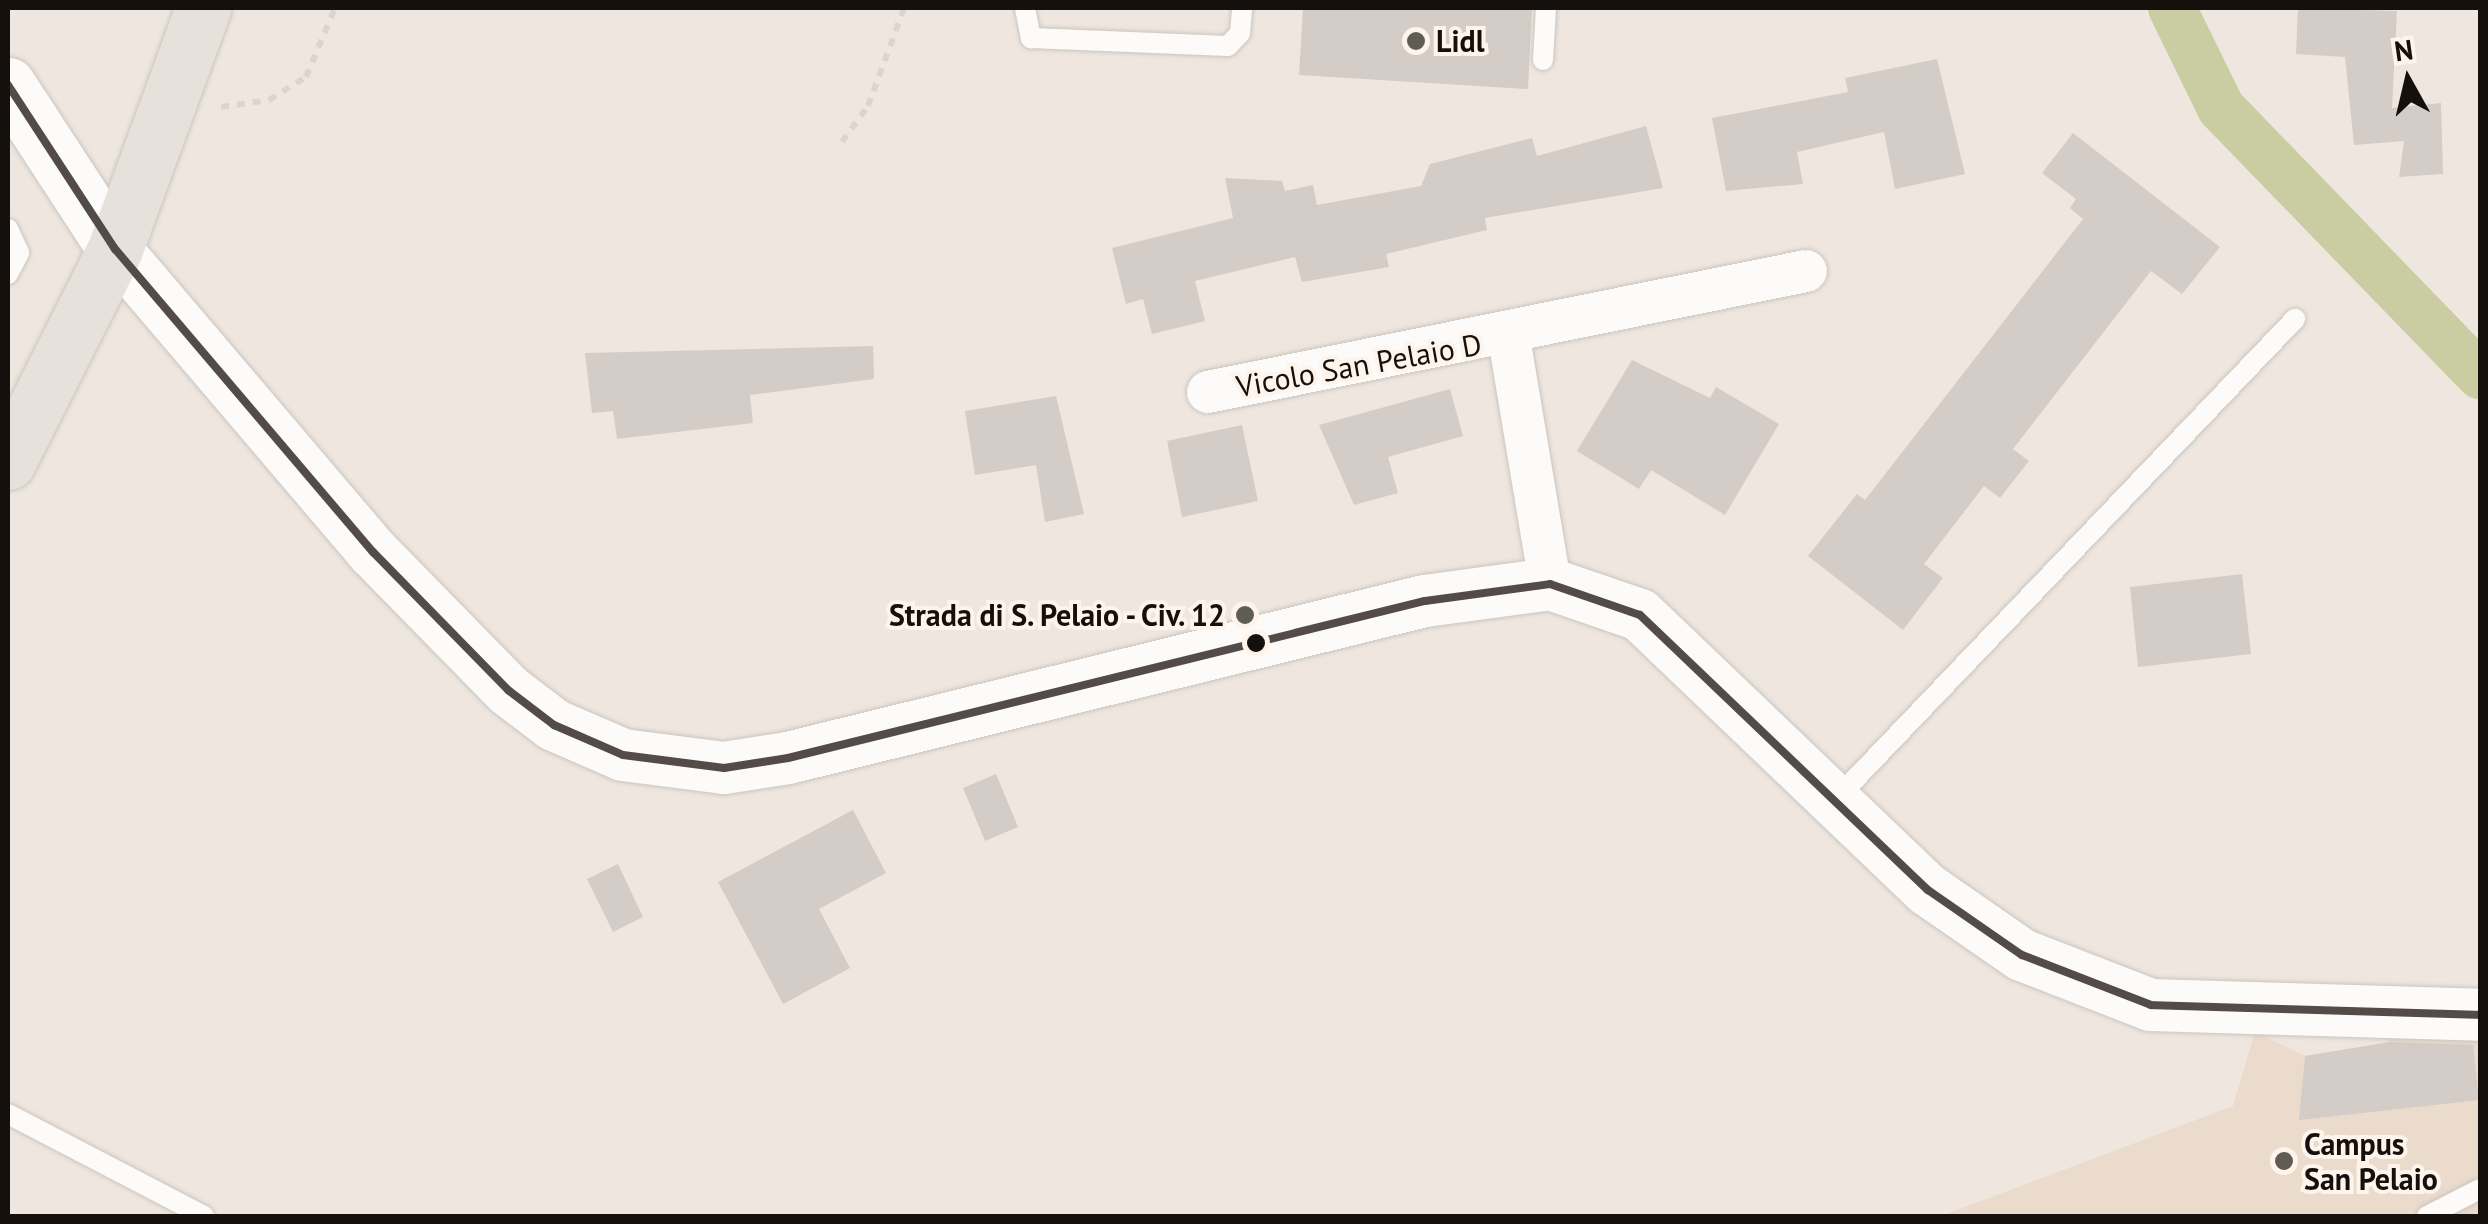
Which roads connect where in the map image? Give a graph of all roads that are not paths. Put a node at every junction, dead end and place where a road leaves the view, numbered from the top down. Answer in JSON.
{"nodes":[{"id":1,"x":203,"y":8,"type":"edge"},
{"id":2,"x":1024,"y":8,"type":"edge"},
{"id":3,"x":1242,"y":8,"type":"edge"},
{"id":4,"x":1546,"y":8,"type":"edge"},
{"id":5,"x":1543,"y":60,"type":"dead end"},
{"id":6,"x":8,"y":85,"type":"edge"},
{"id":7,"x":8,"y":229,"type":"edge"},
{"id":8,"x":115,"y":249,"type":"junction"},
{"id":9,"x":1806,"y":272,"type":"dead end"},
{"id":10,"x":8,"y":274,"type":"edge"},
{"id":11,"x":2295,"y":318,"type":"dead end"},
{"id":12,"x":1509,"y":338,"type":"junction"},
{"id":13,"x":1208,"y":392,"type":"dead end"},
{"id":14,"x":8,"y":462,"type":"edge"},
{"id":15,"x":1550,"y":584,"type":"junction"},
{"id":16,"x":1835,"y":800,"type":"junction"},
{"id":17,"x":2480,"y":1015,"type":"edge"},
{"id":18,"x":8,"y":1114,"type":"edge"},
{"id":19,"x":2480,"y":1189,"type":"edge"},
{"id":20,"x":204,"y":1216,"type":"edge"},
{"id":21,"x":2427,"y":1216,"type":"edge"}],
"edges":[{"from":1,"to":8,"type":"main road"},
{"from":2,"to":3,"type":"lane"},
{"from":4,"to":5,"type":"lane"},
{"from":6,"to":8,"type":"main road"},
{"from":7,"to":10,"type":"lane"},
{"from":8,"to":14,"type":"main road"},
{"from":8,"to":15,"type":"street"},
{"from":9,"to":12,"type":"street","name":"Vicolo San Pelaio D"},
{"from":11,"to":16,"type":"lane"},
{"from":12,"to":13,"type":"street","name":"Vicolo San Pelaio D"},
{"from":12,"to":15,"type":"street","name":"Vicolo San Pelaio D"},
{"from":15,"to":16,"type":"street"},
{"from":16,"to":17,"type":"street"},
{"from":18,"to":20,"type":"lane"},
{"from":19,"to":21,"type":"lane"}]}
